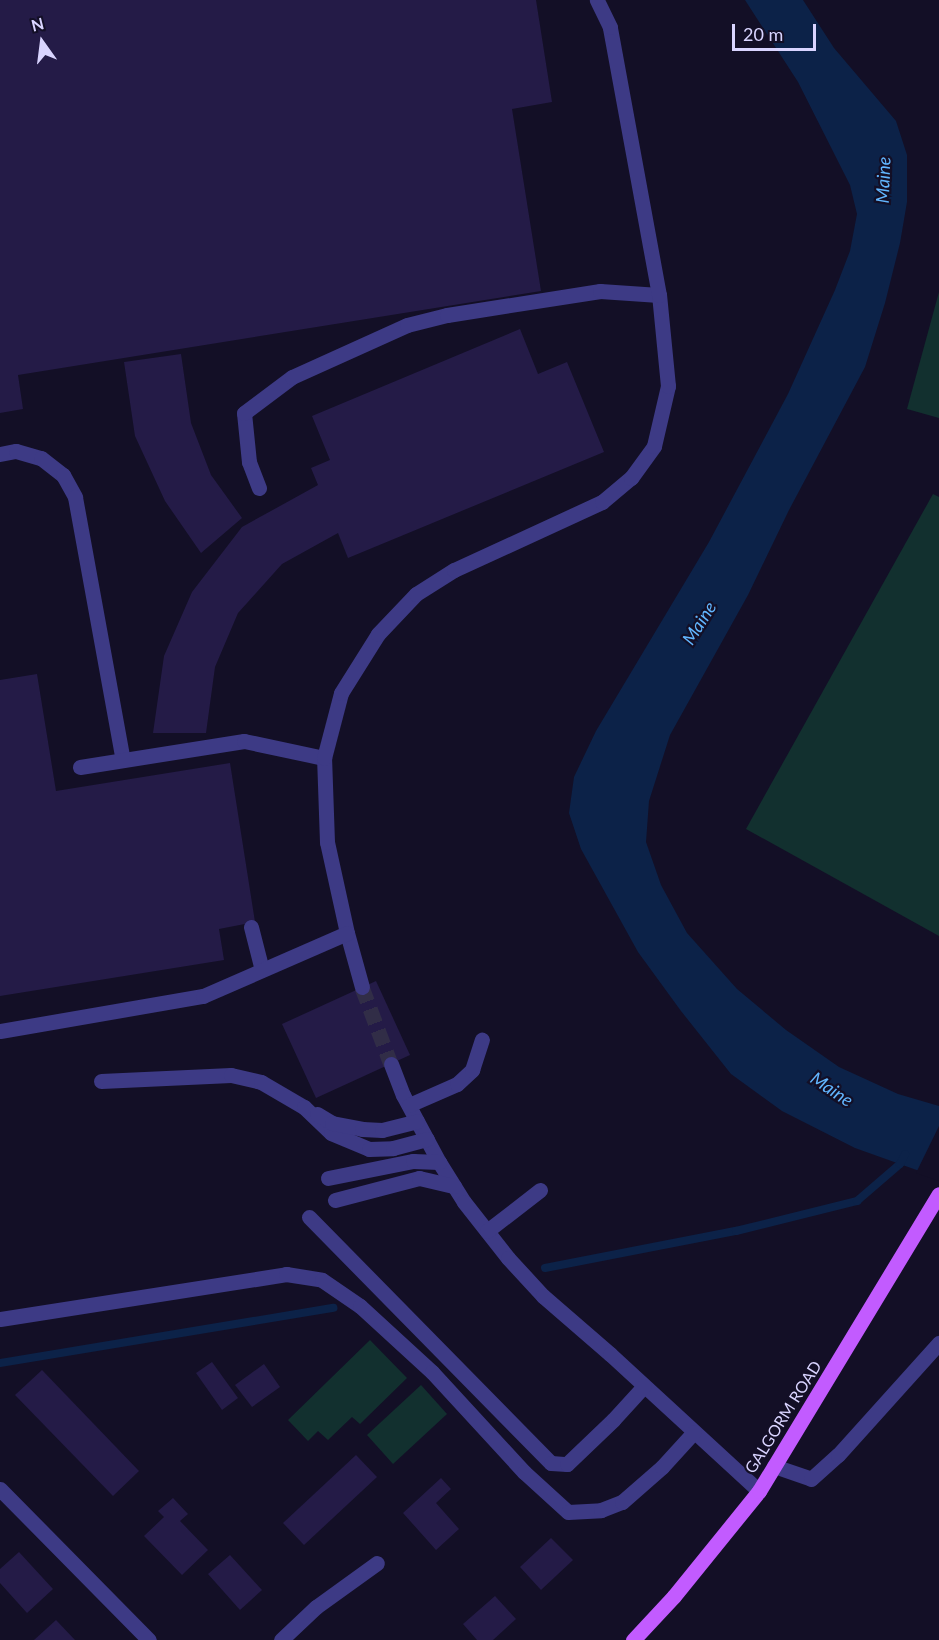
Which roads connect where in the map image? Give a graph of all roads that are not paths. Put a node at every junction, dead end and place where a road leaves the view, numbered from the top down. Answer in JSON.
{"nodes":[{"id":1,"x":597,"y":0,"type":"edge"},
{"id":2,"x":659,"y":295,"type":"junction"},
{"id":3,"x":0,"y":454,"type":"edge"},
{"id":4,"x":259,"y":488,"type":"dead end"},
{"id":5,"x":324,"y":758,"type":"junction"},
{"id":6,"x":123,"y":760,"type":"junction"},
{"id":7,"x":80,"y":767,"type":"dead end"},
{"id":8,"x":251,"y":927,"type":"dead end"},
{"id":9,"x":347,"y":933,"type":"junction"},
{"id":10,"x":262,"y":970,"type":"junction"},
{"id":11,"x":362,"y":987,"type":"tunnel mouth"},
{"id":12,"x":0,"y":1031,"type":"edge"},
{"id":13,"x":482,"y":1040,"type":"dead end"},
{"id":14,"x":391,"y":1064,"type":"tunnel mouth"},
{"id":15,"x":101,"y":1081,"type":"dead end"},
{"id":16,"x":409,"y":1105,"type":"junction"},
{"id":17,"x":304,"y":1107,"type":"junction"},
{"id":18,"x":417,"y":1121,"type":"junction"},
{"id":19,"x":427,"y":1139,"type":"junction"},
{"id":20,"x":439,"y":1162,"type":"junction"},
{"id":21,"x":328,"y":1178,"type":"dead end"},
{"id":22,"x":454,"y":1186,"type":"junction"},
{"id":23,"x":540,"y":1190,"type":"dead end"},
{"id":24,"x":939,"y":1194,"type":"edge"},
{"id":25,"x":335,"y":1200,"type":"dead end"},
{"id":26,"x":309,"y":1217,"type":"dead end"},
{"id":27,"x":487,"y":1231,"type":"junction"},
{"id":28,"x":0,"y":1319,"type":"edge"},
{"id":29,"x":939,"y":1343,"type":"edge"},
{"id":30,"x":644,"y":1386,"type":"junction"},
{"id":31,"x":694,"y":1432,"type":"junction"},
{"id":32,"x":774,"y":1466,"type":"junction"},
{"id":33,"x":0,"y":1489,"type":"edge"},
{"id":34,"x":759,"y":1491,"type":"junction"},
{"id":35,"x":378,"y":1563,"type":"dead end"},
{"id":36,"x":149,"y":1640,"type":"edge"},
{"id":37,"x":281,"y":1640,"type":"edge"},
{"id":38,"x":633,"y":1640,"type":"edge"}],
"edges":[{"from":1,"to":2,"type":"street"},
{"from":2,"to":4,"type":"street"},
{"from":2,"to":5,"type":"street"},
{"from":3,"to":6,"type":"street"},
{"from":5,"to":6,"type":"street"},
{"from":5,"to":9,"type":"street"},
{"from":6,"to":7,"type":"street"},
{"from":8,"to":10,"type":"street"},
{"from":9,"to":10,"type":"street"},
{"from":9,"to":11,"type":"street"},
{"from":10,"to":12,"type":"street"},
{"from":13,"to":16,"type":"street"},
{"from":14,"to":16,"type":"street"},
{"from":15,"to":17,"type":"street"},
{"from":16,"to":18,"type":"street"},
{"from":17,"to":18,"type":"street"},
{"from":17,"to":19,"type":"street"},
{"from":18,"to":19,"type":"street"},
{"from":19,"to":20,"type":"street"},
{"from":20,"to":21,"type":"street"},
{"from":20,"to":22,"type":"street"},
{"from":22,"to":25,"type":"street"},
{"from":22,"to":27,"type":"street"},
{"from":23,"to":27,"type":"street"},
{"from":24,"to":32,"type":"main road","name":"GALGORM ROAD"},
{"from":26,"to":30,"type":"street"},
{"from":27,"to":30,"type":"street"},
{"from":28,"to":31,"type":"street"},
{"from":29,"to":32,"type":"street"},
{"from":30,"to":31,"type":"street"},
{"from":31,"to":34,"type":"street"},
{"from":32,"to":34,"type":"main road","name":"GALGORM ROAD"},
{"from":33,"to":36,"type":"street"},
{"from":34,"to":38,"type":"main road","name":"GALGORM ROAD"},
{"from":35,"to":37,"type":"street"}]}
